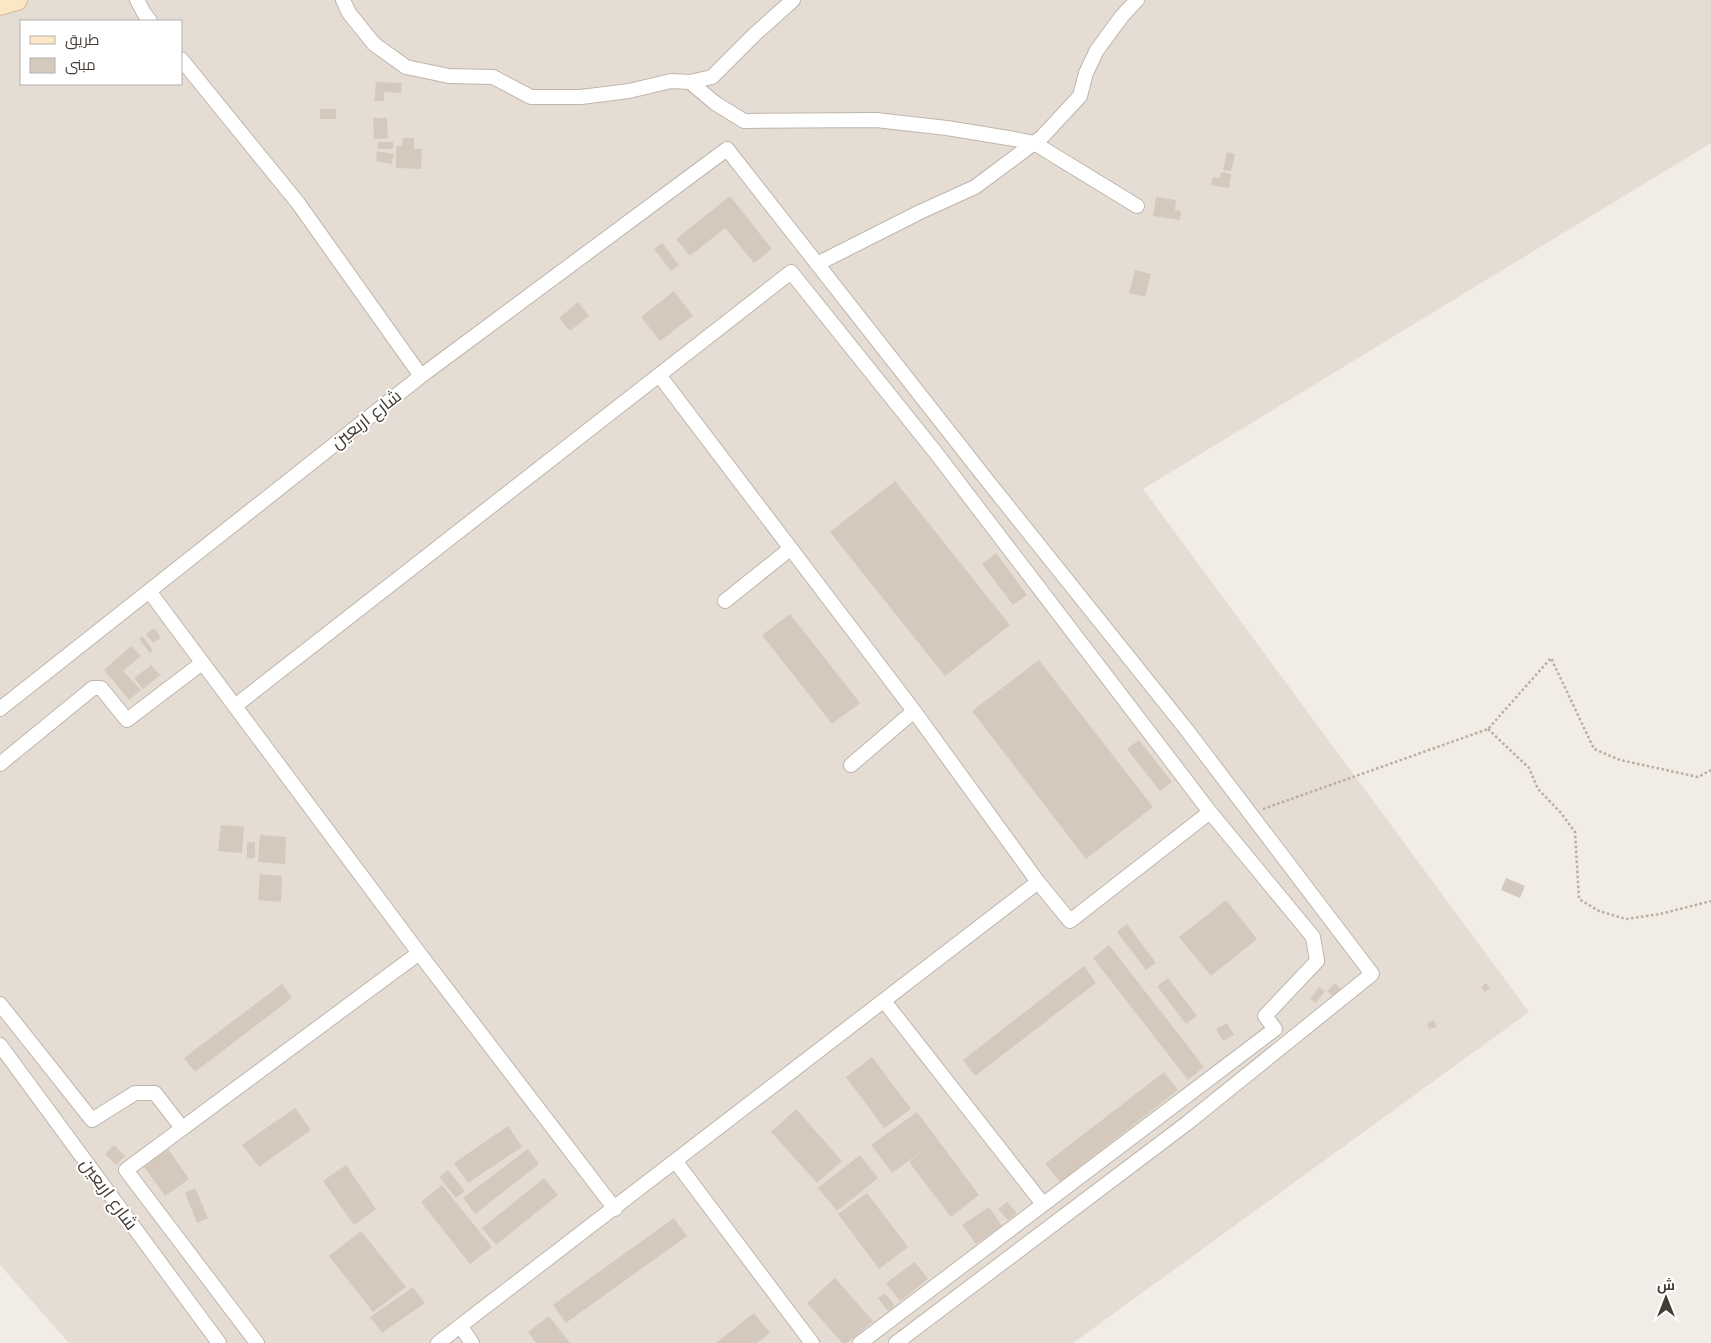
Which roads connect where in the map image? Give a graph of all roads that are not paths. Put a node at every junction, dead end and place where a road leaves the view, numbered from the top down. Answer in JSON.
{"nodes":[{"id":1,"x":17,"y":0,"type":"edge"},
{"id":2,"x":137,"y":0,"type":"edge"},
{"id":3,"x":343,"y":0,"type":"edge"},
{"id":4,"x":793,"y":0,"type":"edge"},
{"id":5,"x":1137,"y":0,"type":"edge"},
{"id":6,"x":0,"y":5,"type":"edge"},
{"id":7,"x":149,"y":20,"type":"edge"},
{"id":8,"x":182,"y":61,"type":"edge"},
{"id":9,"x":690,"y":82,"type":"junction"},
{"id":10,"x":1034,"y":143,"type":"junction"},
{"id":11,"x":1137,"y":206,"type":"dead end"},
{"id":12,"x":817,"y":264,"type":"junction"},
{"id":13,"x":421,"y":376,"type":"junction"},
{"id":14,"x":659,"y":376,"type":"junction"},
{"id":15,"x":790,"y":548,"type":"junction"},
{"id":16,"x":149,"y":591,"type":"junction"},
{"id":17,"x":725,"y":601,"type":"dead end"},
{"id":18,"x":202,"y":663,"type":"junction"},
{"id":19,"x":235,"y":706,"type":"junction"},
{"id":20,"x":0,"y":708,"type":"edge"},
{"id":21,"x":914,"y":711,"type":"junction"},
{"id":22,"x":0,"y":764,"type":"edge"},
{"id":23,"x":852,"y":765,"type":"dead end"},
{"id":24,"x":1210,"y":812,"type":"junction"},
{"id":25,"x":1038,"y":882,"type":"junction"},
{"id":26,"x":419,"y":953,"type":"junction"},
{"id":27,"x":884,"y":1001,"type":"junction"},
{"id":28,"x":0,"y":1004,"type":"edge"},
{"id":29,"x":0,"y":1044,"type":"edge"},
{"id":30,"x":182,"y":1128,"type":"junction"},
{"id":31,"x":676,"y":1162,"type":"junction"},
{"id":32,"x":1044,"y":1204,"type":"junction"},
{"id":33,"x":614,"y":1208,"type":"junction"},
{"id":34,"x":460,"y":1327,"type":"junction"},
{"id":35,"x":219,"y":1343,"type":"edge"},
{"id":36,"x":257,"y":1343,"type":"edge"},
{"id":37,"x":438,"y":1343,"type":"edge"},
{"id":38,"x":472,"y":1343,"type":"edge"},
{"id":39,"x":812,"y":1343,"type":"edge"},
{"id":40,"x":860,"y":1343,"type":"edge"},
{"id":41,"x":896,"y":1343,"type":"edge"}],
"edges":[{"from":1,"to":6,"type":"main road"},
{"from":2,"to":7,"type":"street"},
{"from":3,"to":9,"type":"street"},
{"from":4,"to":9,"type":"street"},
{"from":5,"to":10,"type":"street"},
{"from":8,"to":13,"type":"street"},
{"from":9,"to":10,"type":"street"},
{"from":10,"to":11,"type":"street"},
{"from":10,"to":12,"type":"street"},
{"from":12,"to":13,"type":"street","name":"شارع اربعين"},
{"from":12,"to":41,"type":"street"},
{"from":13,"to":16,"type":"street","name":"شارع اربعين"},
{"from":14,"to":15,"type":"street"},
{"from":14,"to":19,"type":"street"},
{"from":14,"to":24,"type":"street"},
{"from":15,"to":17,"type":"street"},
{"from":15,"to":21,"type":"street"},
{"from":16,"to":18,"type":"street"},
{"from":16,"to":20,"type":"street","name":"شارع اربعين"},
{"from":18,"to":19,"type":"street"},
{"from":18,"to":22,"type":"street"},
{"from":19,"to":26,"type":"street"},
{"from":21,"to":23,"type":"street"},
{"from":21,"to":25,"type":"street"},
{"from":24,"to":25,"type":"street"},
{"from":24,"to":32,"type":"street"},
{"from":25,"to":27,"type":"street"},
{"from":26,"to":30,"type":"street"},
{"from":26,"to":33,"type":"street"},
{"from":27,"to":31,"type":"street"},
{"from":27,"to":32,"type":"street"},
{"from":28,"to":30,"type":"street"},
{"from":29,"to":35,"type":"street","name":"شارع اربعين"},
{"from":30,"to":36,"type":"street"},
{"from":31,"to":33,"type":"street"},
{"from":31,"to":39,"type":"street"},
{"from":32,"to":40,"type":"street"},
{"from":33,"to":34,"type":"street"},
{"from":34,"to":37,"type":"street"},
{"from":34,"to":38,"type":"street"}]}
